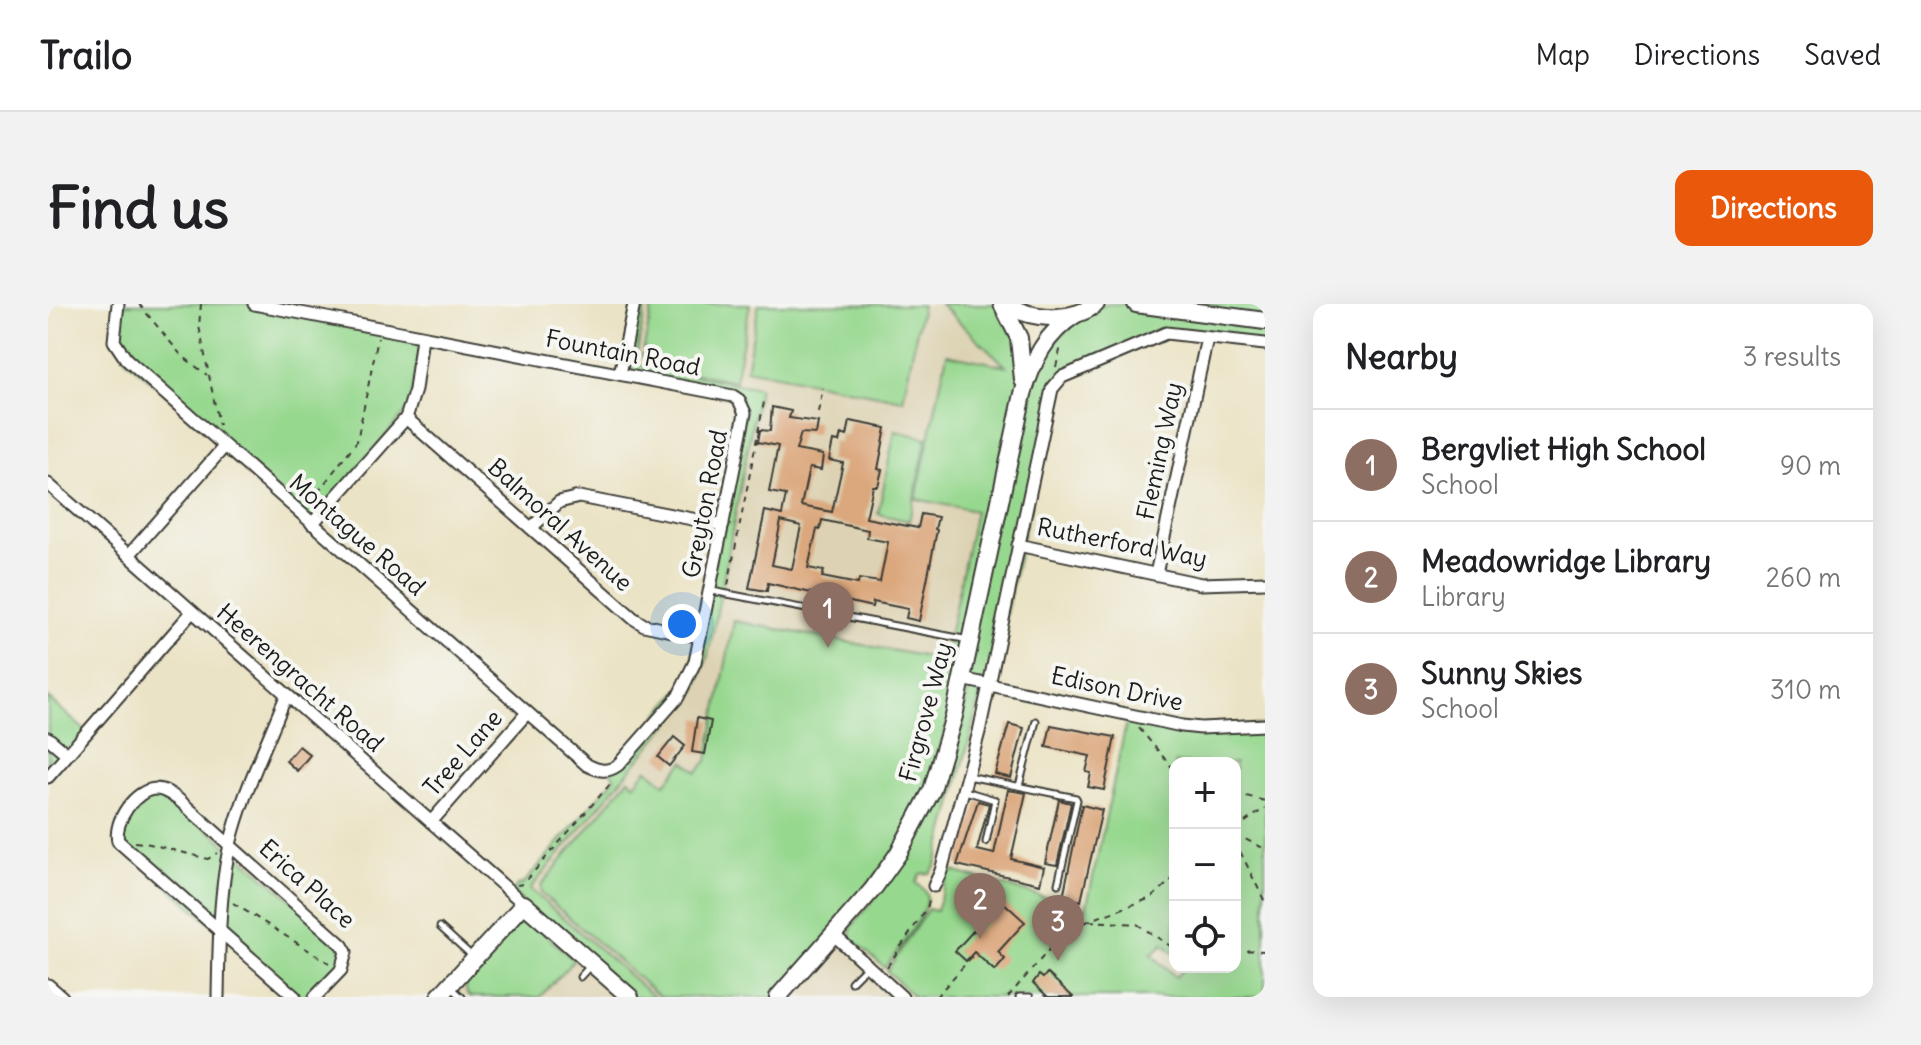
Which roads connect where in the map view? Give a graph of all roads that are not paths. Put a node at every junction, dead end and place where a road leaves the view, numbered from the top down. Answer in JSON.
{"nodes":[{"id":1,"x":118,"y":304,"type":"edge"},
{"id":2,"x":254,"y":304,"type":"edge"},
{"id":3,"x":634,"y":304,"type":"edge"},
{"id":4,"x":1003,"y":304,"type":"edge"},
{"id":5,"x":1109,"y":304,"type":"edge"},
{"id":6,"x":1136,"y":304,"type":"edge"},
{"id":7,"x":1165,"y":304,"type":"edge"},
{"id":8,"x":1087,"y":309,"type":"edge"},
{"id":9,"x":1185,"y":311,"type":"junction"},
{"id":10,"x":1265,"y":321,"type":"edge"},
{"id":11,"x":422,"y":337,"type":"junction"},
{"id":12,"x":1207,"y":338,"type":"junction"},
{"id":13,"x":1265,"y":344,"type":"edge"},
{"id":14,"x":620,"y":374,"type":"junction"},
{"id":15,"x":1023,"y":394,"type":"junction"},
{"id":16,"x":743,"y":406,"type":"joint"},
{"id":17,"x":406,"y":418,"type":"junction"},
{"id":18,"x":224,"y":447,"type":"junction"},
{"id":19,"x":48,"y":484,"type":"edge"},
{"id":20,"x":312,"y":524,"type":"junction"},
{"id":21,"x":723,"y":525,"type":"junction"},
{"id":22,"x":531,"y":528,"type":"junction"},
{"id":23,"x":1018,"y":545,"type":"junction"},
{"id":24,"x":129,"y":555,"type":"junction"},
{"id":25,"x":1156,"y":574,"type":"junction"},
{"id":26,"x":1265,"y":582,"type":"edge"},
{"id":27,"x":710,"y":590,"type":"junction"},
{"id":28,"x":192,"y":612,"type":"junction"},
{"id":29,"x":700,"y":637,"type":"junction"},
{"id":30,"x":970,"y":641,"type":"junction"},
{"id":31,"x":962,"y":679,"type":"junction"},
{"id":32,"x":990,"y":685,"type":"junction"},
{"id":33,"x":286,"y":696,"type":"junction"},
{"id":34,"x":527,"y":713,"type":"junction"},
{"id":35,"x":1036,"y":721,"type":"dead end"},
{"id":36,"x":1265,"y":725,"type":"edge"},
{"id":37,"x":48,"y":738,"type":"edge"},
{"id":38,"x":67,"y":754,"type":"junction"},
{"id":39,"x":613,"y":774,"type":"joint"},
{"id":40,"x":967,"y":775,"type":"junction"},
{"id":41,"x":48,"y":777,"type":"edge"},
{"id":42,"x":1019,"y":786,"type":"junction"},
{"id":43,"x":963,"y":790,"type":"junction"},
{"id":44,"x":431,"y":822,"type":"junction"},
{"id":45,"x":986,"y":842,"type":"dead end"},
{"id":46,"x":230,"y":844,"type":"junction"},
{"id":47,"x":1058,"y":884,"type":"dead end"},
{"id":48,"x":934,"y":886,"type":"dead end"},
{"id":49,"x":524,"y":904,"type":"junction"},
{"id":50,"x":440,"y":927,"type":"dead end"},
{"id":51,"x":220,"y":932,"type":"junction"},
{"id":52,"x":834,"y":935,"type":"junction"},
{"id":53,"x":475,"y":958,"type":"junction"},
{"id":54,"x":592,"y":963,"type":"junction"},
{"id":55,"x":867,"y":965,"type":"junction"},
{"id":56,"x":580,"y":977,"type":"dead end"},
{"id":57,"x":851,"y":982,"type":"dead end"},
{"id":58,"x":48,"y":985,"type":"edge"},
{"id":59,"x":450,"y":993,"type":"edge"},
{"id":60,"x":62,"y":997,"type":"edge"},
{"id":61,"x":218,"y":997,"type":"edge"},
{"id":62,"x":295,"y":997,"type":"edge"},
{"id":63,"x":315,"y":997,"type":"edge"},
{"id":64,"x":630,"y":997,"type":"edge"},
{"id":65,"x":778,"y":997,"type":"edge"},
{"id":66,"x":902,"y":997,"type":"edge"},
{"id":67,"x":1019,"y":997,"type":"edge"},
{"id":68,"x":1030,"y":997,"type":"edge"}],
"edges":[{"from":1,"to":18,"type":"street","name":"Montague Road"},
{"from":2,"to":11,"type":"street","name":"Fountain Road"},
{"from":3,"to":14,"type":"street"},
{"from":4,"to":8,"type":"street"},
{"from":4,"to":15,"type":"street","name":"Firgrove Way"},
{"from":5,"to":8,"type":"street"},
{"from":6,"to":9,"type":"street"},
{"from":7,"to":9,"type":"street"},
{"from":8,"to":15,"type":"street","name":"Firgrove Way"},
{"from":9,"to":10,"type":"street"},
{"from":11,"to":14,"type":"street","name":"Fountain Road"},
{"from":11,"to":17,"type":"street"},
{"from":12,"to":13,"type":"street"},
{"from":12,"to":23,"type":"street"},
{"from":12,"to":25,"type":"street","name":"Fleming Way"},
{"from":14,"to":16,"type":"street","name":"Fountain Road"},
{"from":15,"to":30,"type":"street","name":"Firgrove Way"},
{"from":16,"to":21,"type":"street","name":"Greyton Road"},
{"from":17,"to":20,"type":"street"},
{"from":17,"to":22,"type":"street","name":"Balmoral Avenue"},
{"from":18,"to":20,"type":"street","name":"Montague Road"},
{"from":18,"to":24,"type":"street"},
{"from":19,"to":24,"type":"street","name":"Heerengracht Road"},
{"from":20,"to":34,"type":"street","name":"Montague Road"},
{"from":21,"to":22,"type":"street"},
{"from":21,"to":27,"type":"street","name":"Greyton Road"},
{"from":22,"to":29,"type":"street","name":"Balmoral Avenue"},
{"from":23,"to":25,"type":"street","name":"Rutherford Way"},
{"from":23,"to":32,"type":"street"},
{"from":24,"to":28,"type":"street","name":"Heerengracht Road"},
{"from":25,"to":26,"type":"street","name":"Rutherford Way"},
{"from":27,"to":29,"type":"street","name":"Greyton Road"},
{"from":27,"to":30,"type":"lane"},
{"from":28,"to":33,"type":"street","name":"Heerengracht Road"},
{"from":28,"to":38,"type":"street"},
{"from":29,"to":39,"type":"street","name":"Greyton Road"},
{"from":30,"to":31,"type":"street","name":"Firgrove Way"},
{"from":31,"to":32,"type":"street","name":"Edison Drive"},
{"from":31,"to":52,"type":"street","name":"Firgrove Way"},
{"from":32,"to":36,"type":"street","name":"Edison Drive"},
{"from":32,"to":40,"type":"street"},
{"from":33,"to":44,"type":"street","name":"Heerengracht Road"},
{"from":33,"to":46,"type":"street"},
{"from":34,"to":39,"type":"street","name":"Montague Road"},
{"from":34,"to":44,"type":"street","name":"Tree Lane"},
{"from":35,"to":42,"type":"lane"},
{"from":37,"to":38,"type":"street"},
{"from":38,"to":41,"type":"street"},
{"from":40,"to":42,"type":"lane"},
{"from":40,"to":43,"type":"street"},
{"from":42,"to":47,"type":"lane"},
{"from":43,"to":45,"type":"lane"},
{"from":43,"to":48,"type":"street"},
{"from":44,"to":49,"type":"street","name":"Heerengracht Road"},
{"from":46,"to":51,"type":"street"},
{"from":46,"to":51,"type":"street","name":"Erica Place"},
{"from":46,"to":63,"type":"street","name":"Erica Place"},
{"from":49,"to":53,"type":"street"},
{"from":49,"to":54,"type":"street"},
{"from":50,"to":53,"type":"lane"},
{"from":51,"to":61,"type":"street"},
{"from":51,"to":62,"type":"street"},
{"from":52,"to":55,"type":"street"},
{"from":52,"to":65,"type":"street","name":"Firgrove Way"},
{"from":53,"to":59,"type":"street"},
{"from":54,"to":56,"type":"lane"},
{"from":54,"to":64,"type":"street"},
{"from":55,"to":57,"type":"lane"},
{"from":55,"to":66,"type":"street"},
{"from":58,"to":60,"type":"street"},
{"from":67,"to":68,"type":"lane"}]}
